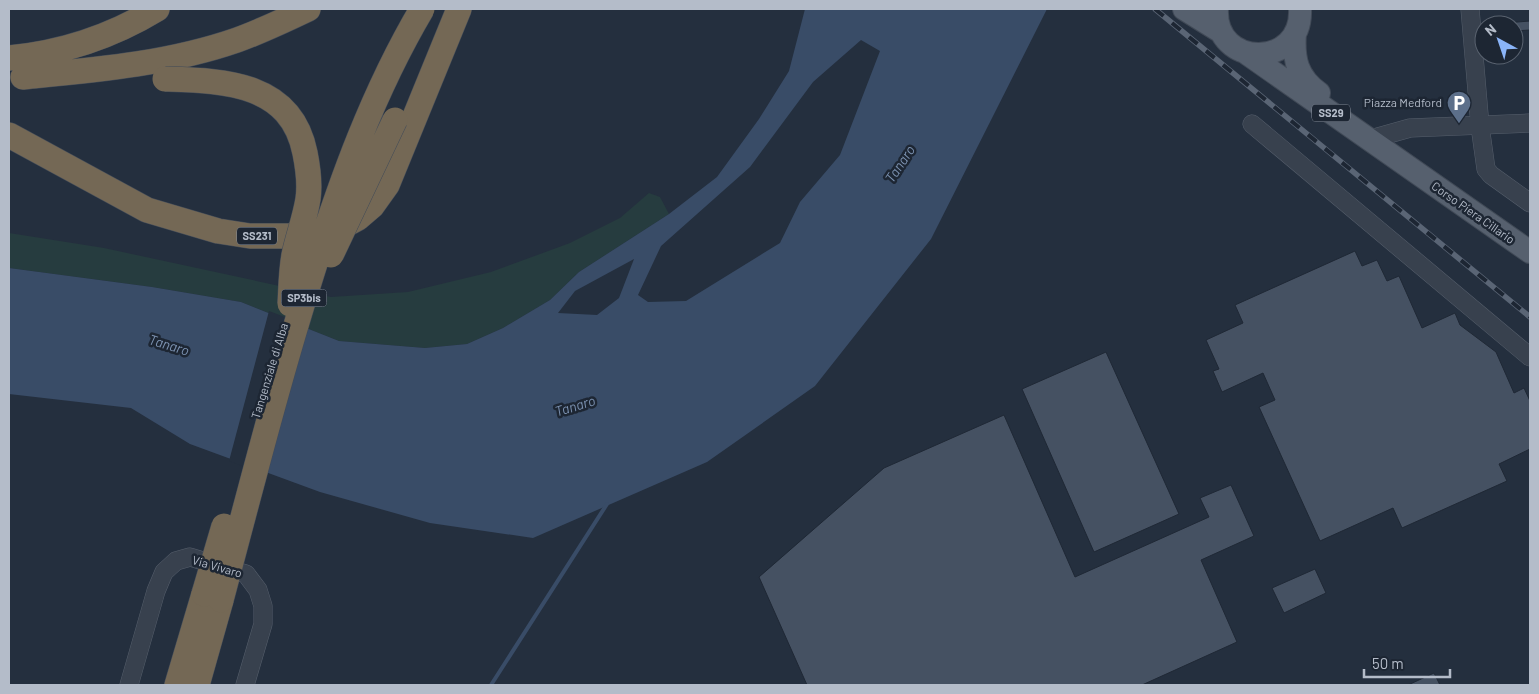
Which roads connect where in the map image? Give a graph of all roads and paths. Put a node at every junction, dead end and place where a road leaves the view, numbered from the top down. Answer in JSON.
{"nodes":[{"id":1,"x":157,"y":9,"type":"edge"},
{"id":2,"x":308,"y":9,"type":"edge"},
{"id":3,"x":405,"y":9,"type":"edge"},
{"id":4,"x":422,"y":9,"type":"edge"},
{"id":5,"x":443,"y":9,"type":"edge"},
{"id":6,"x":459,"y":9,"type":"edge"},
{"id":7,"x":1217,"y":9,"type":"edge"},
{"id":8,"x":1470,"y":9,"type":"edge"},
{"id":9,"x":1189,"y":10,"type":"edge"},
{"id":10,"x":1300,"y":17,"type":"edge"},
{"id":11,"x":1221,"y":32,"type":"junction"},
{"id":12,"x":1246,"y":53,"type":"junction"},
{"id":13,"x":165,"y":69,"type":"junction"},
{"id":14,"x":13,"y":70,"type":"edge"},
{"id":15,"x":1530,"y":123,"type":"edge"},
{"id":16,"x":1252,"y":124,"type":"dead end"},
{"id":17,"x":1480,"y":126,"type":"junction"},
{"id":18,"x":9,"y":134,"type":"edge"},
{"id":19,"x":1378,"y":137,"type":"junction"},
{"id":20,"x":1416,"y":173,"type":"junction"},
{"id":21,"x":1530,"y":203,"type":"edge"},
{"id":22,"x":1530,"y":252,"type":"edge"},
{"id":23,"x":290,"y":304,"type":"junction"},
{"id":24,"x":291,"y":339,"type":"junction"},
{"id":25,"x":1530,"y":357,"type":"edge"},
{"id":26,"x":212,"y":597,"type":"junction"},
{"id":27,"x":129,"y":685,"type":"edge"},
{"id":28,"x":177,"y":685,"type":"edge"},
{"id":29,"x":196,"y":685,"type":"edge"},
{"id":30,"x":245,"y":685,"type":"edge"}],
"edges":[{"from":1,"to":14,"type":"highway"},
{"from":2,"to":13,"type":"highway"},
{"from":3,"to":23,"type":"highway","name":"Tangenziale di Alba","number":"SP3bis","bridge":true},
{"from":4,"to":24,"type":"highway","name":"Tangenziale di Alba","number":"SP3bis","bridge":true},
{"from":5,"to":24,"type":"highway","bridge":true},
{"from":6,"to":18,"type":"highway","number":"SS231"},
{"from":7,"to":11,"type":"main road"},
{"from":8,"to":17,"type":"street"},
{"from":9,"to":11,"type":"main road","name":"Corso Piera Cillario"},
{"from":10,"to":12,"type":"main road"},
{"from":10,"to":19,"type":"main road","name":"Corso Piera Cillario"},
{"from":11,"to":12,"type":"main road","name":"Corso Piera Cillario"},
{"from":12,"to":20,"type":"main road","name":"Corso Piera Cillario","number":"SS29"},
{"from":13,"to":14,"type":"highway"},
{"from":13,"to":23,"type":"highway","bridge":true},
{"from":15,"to":17,"type":"street"},
{"from":16,"to":25,"type":"street"},
{"from":17,"to":19,"type":"street"},
{"from":17,"to":21,"type":"street"},
{"from":19,"to":20,"type":"main road","name":"Corso Piera Cillario"},
{"from":20,"to":22,"type":"main road","name":"Corso Piera Cillario","number":"SS29"},
{"from":23,"to":26,"type":"highway","name":"Tangenziale di Alba","number":"SP3bis","bridge":true},
{"from":24,"to":26,"type":"highway","name":"Tangenziale di Alba","number":"SP3bis","bridge":true},
{"from":26,"to":28,"type":"highway","name":"Tangenziale di Alba","number":"SP3bis"},
{"from":26,"to":29,"type":"highway","number":"SP3bis"},
{"from":27,"to":30,"type":"street","name":"Via Vivaro"}]}
